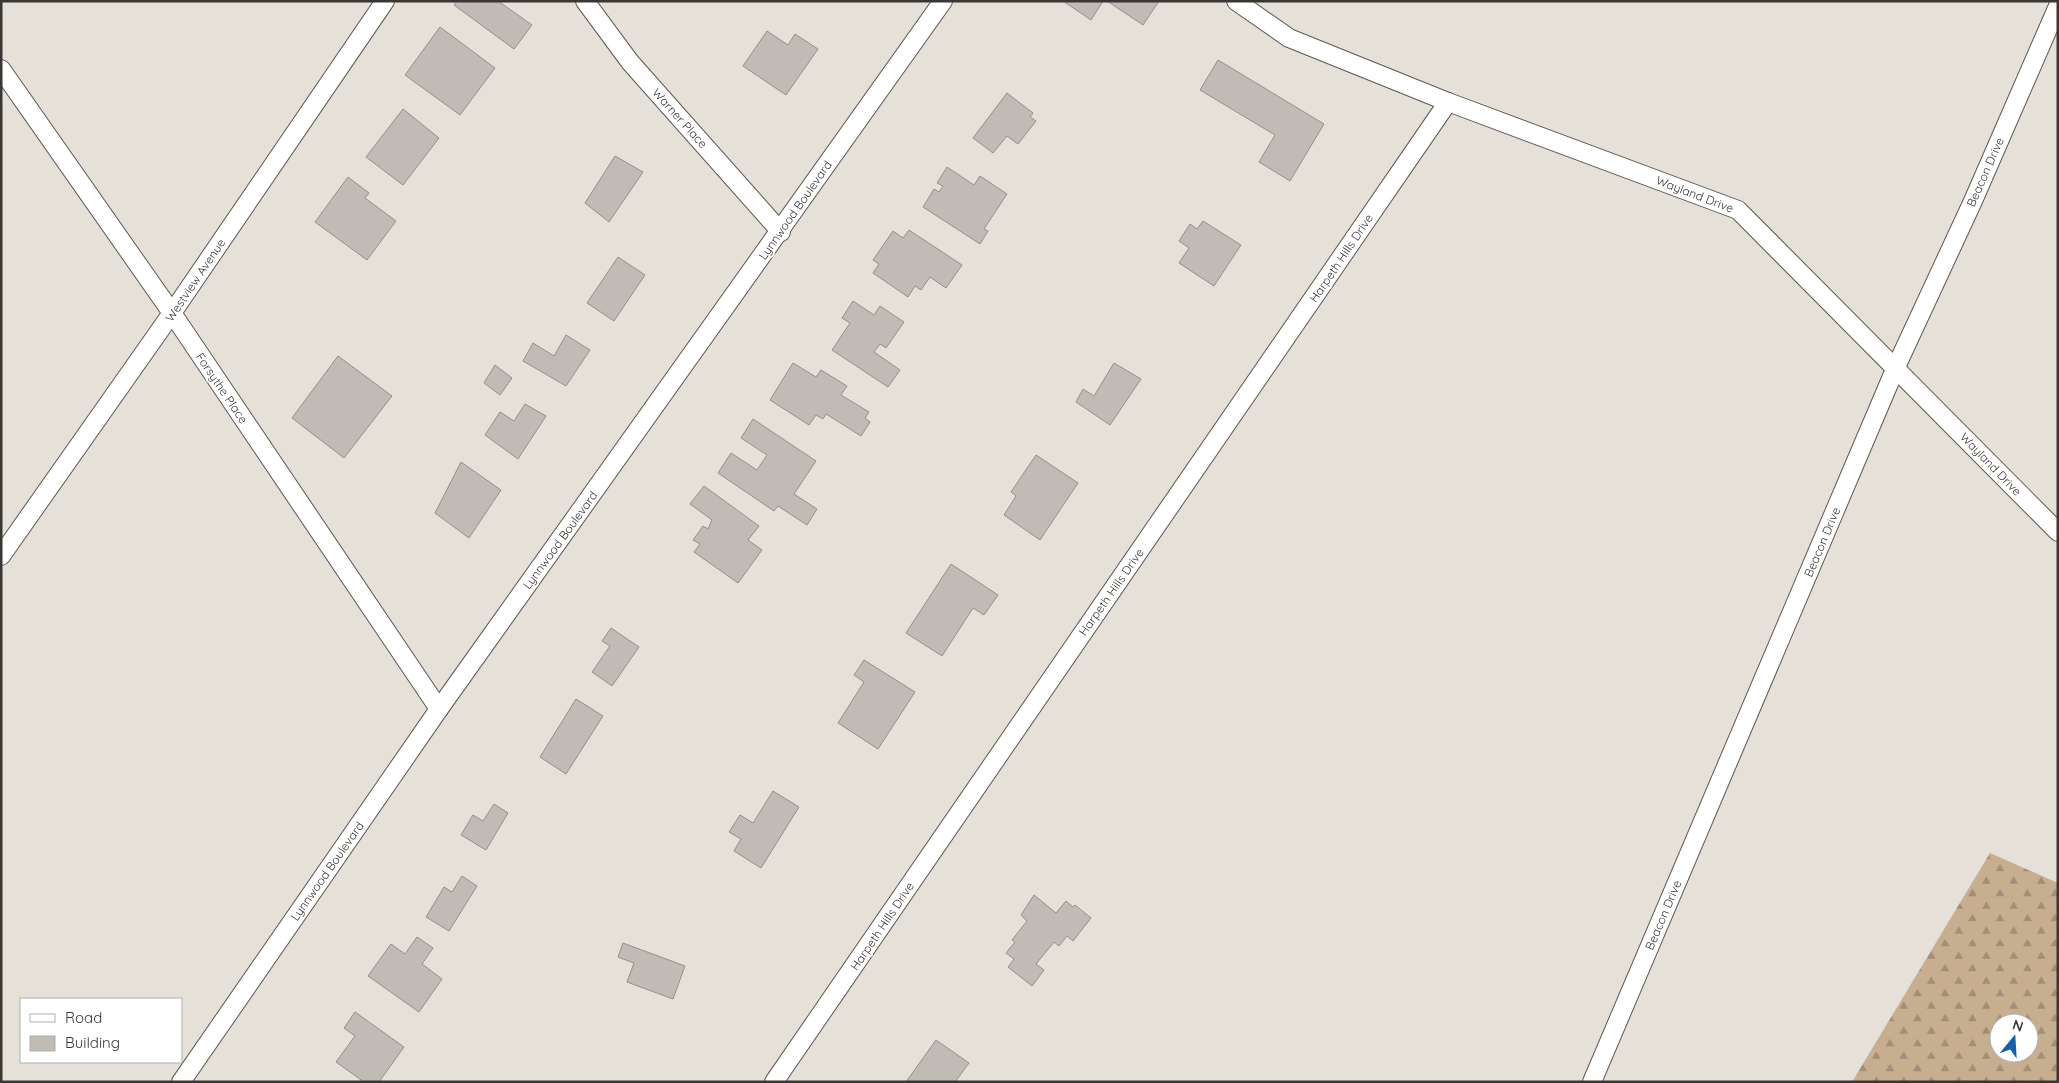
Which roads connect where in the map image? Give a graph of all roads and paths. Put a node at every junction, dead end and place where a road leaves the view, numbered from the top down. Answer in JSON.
{"nodes":[{"id":1,"x":385,"y":1,"type":"edge"},
{"id":2,"x":585,"y":1,"type":"edge"},
{"id":3,"x":943,"y":1,"type":"edge"},
{"id":4,"x":1236,"y":1,"type":"edge"},
{"id":5,"x":2058,"y":6,"type":"edge"},
{"id":6,"x":1,"y":69,"type":"edge"},
{"id":7,"x":1448,"y":102,"type":"junction"},
{"id":8,"x":781,"y":232,"type":"junction"},
{"id":9,"x":172,"y":313,"type":"junction"},
{"id":10,"x":1896,"y":367,"type":"junction"},
{"id":11,"x":2058,"y":532,"type":"edge"},
{"id":12,"x":1,"y":556,"type":"edge"},
{"id":13,"x":439,"y":709,"type":"junction"},
{"id":14,"x":181,"y":1082,"type":"edge"},
{"id":15,"x":774,"y":1082,"type":"edge"},
{"id":16,"x":1592,"y":1082,"type":"edge"}],
"edges":[{"from":1,"to":9,"type":"street","name":"Westview Avenue"},
{"from":2,"to":8,"type":"street","name":"Warner Place"},
{"from":3,"to":8,"type":"street","name":"Lynnwood Boulevard"},
{"from":4,"to":7,"type":"street","name":"Wayland Drive"},
{"from":5,"to":10,"type":"street","name":"Beacon Drive"},
{"from":6,"to":9,"type":"street","name":"Forsythe Place"},
{"from":7,"to":10,"type":"street","name":"Wayland Drive"},
{"from":7,"to":15,"type":"street","name":"Harpeth Hills Drive"},
{"from":8,"to":13,"type":"street","name":"Lynnwood Boulevard"},
{"from":9,"to":12,"type":"street","name":"Westview Avenue"},
{"from":9,"to":13,"type":"street","name":"Forsythe Place"},
{"from":10,"to":11,"type":"street","name":"Wayland Drive"},
{"from":10,"to":16,"type":"street","name":"Beacon Drive"},
{"from":13,"to":14,"type":"street","name":"Lynnwood Boulevard"}]}
